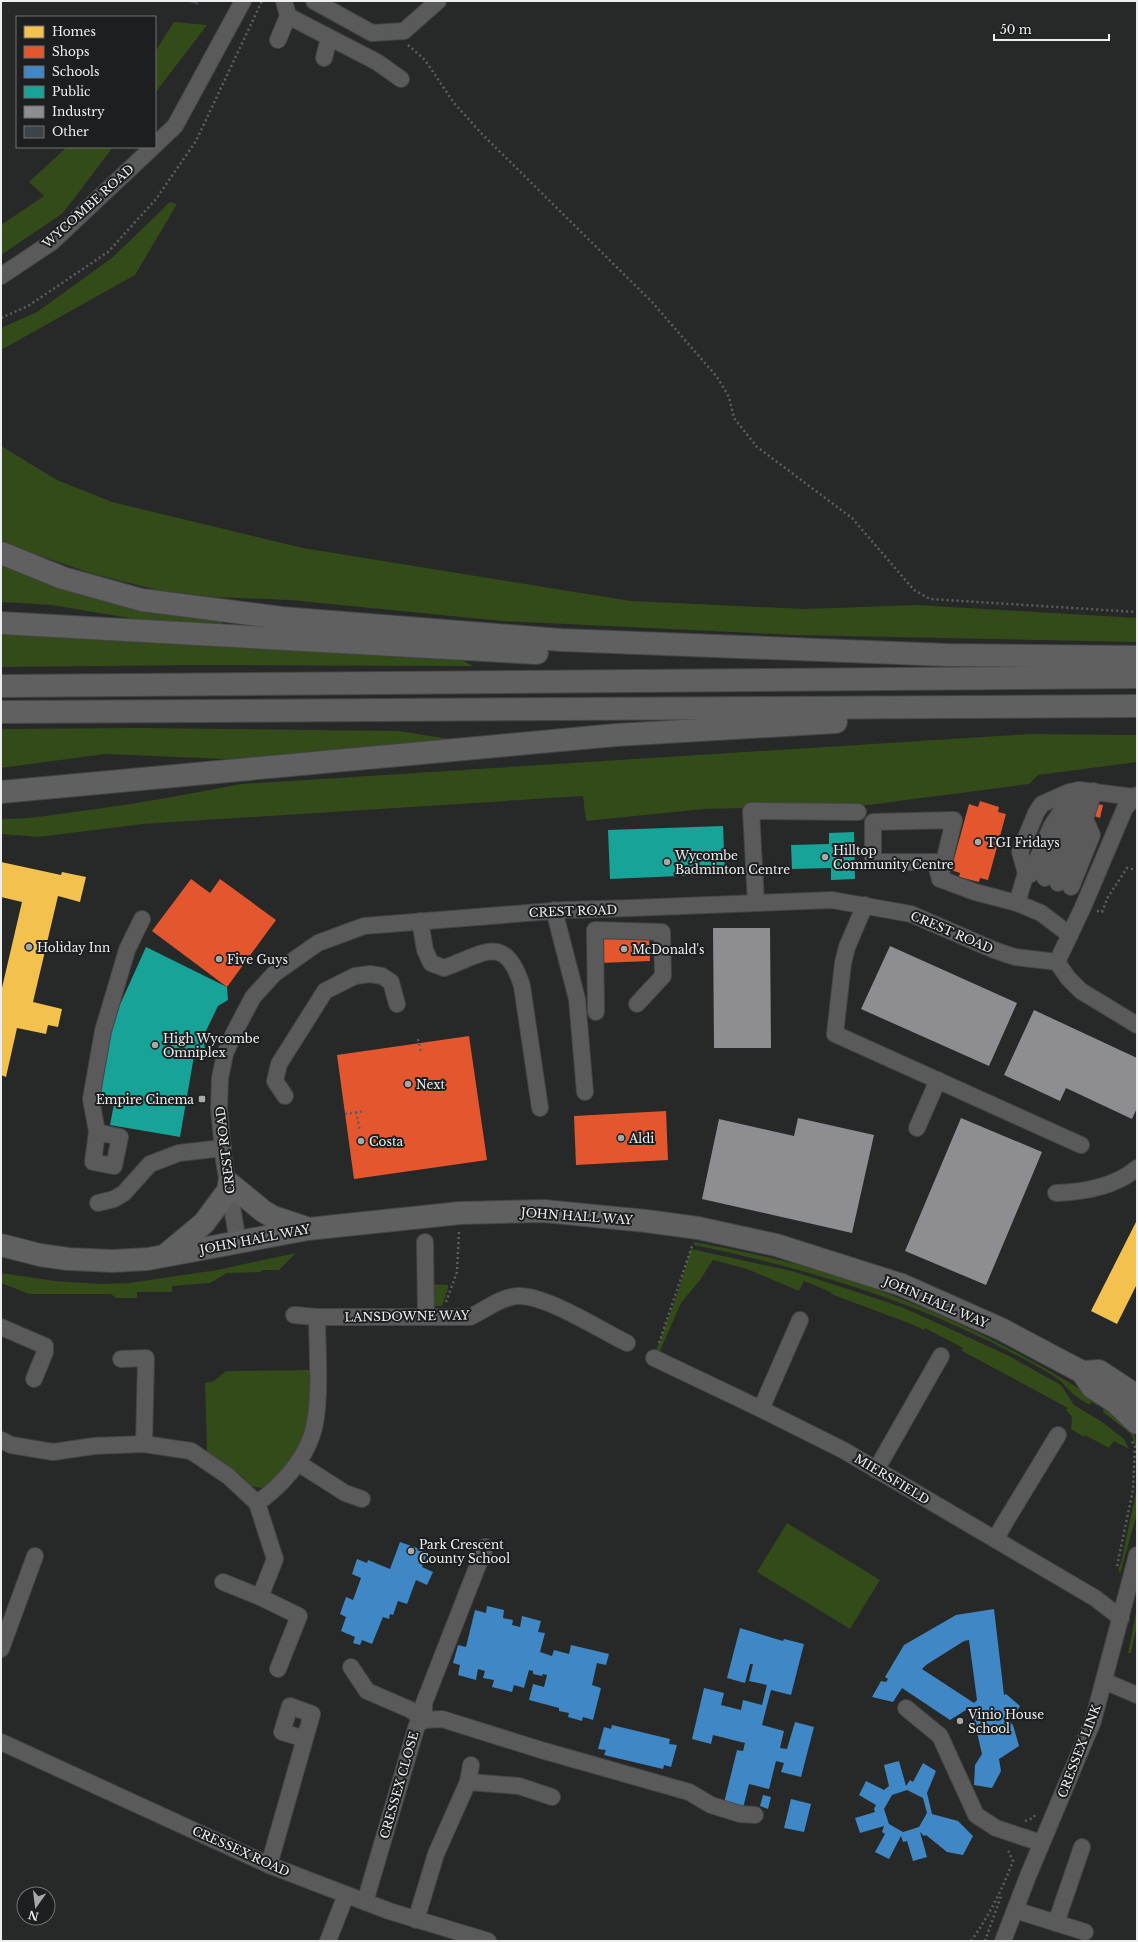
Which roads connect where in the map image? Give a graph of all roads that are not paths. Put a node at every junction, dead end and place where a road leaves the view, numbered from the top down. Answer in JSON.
{"nodes":[{"id":1,"x":243,"y":1,"type":"edge"},
{"id":2,"x":314,"y":1,"type":"edge"},
{"id":3,"x":438,"y":1,"type":"edge"},
{"id":4,"x":286,"y":9,"type":"edge"},
{"id":5,"x":329,"y":38,"type":"junction"},
{"id":6,"x":278,"y":40,"type":"dead end"},
{"id":7,"x":324,"y":58,"type":"dead end"},
{"id":8,"x":401,"y":79,"type":"dead end"},
{"id":9,"x":156,"y":144,"type":"edge"},
{"id":10,"x":152,"y":148,"type":"edge"},
{"id":11,"x":1,"y":276,"type":"edge"},
{"id":12,"x":1,"y":553,"type":"edge"},
{"id":13,"x":1,"y":623,"type":"edge"},
{"id":14,"x":1137,"y":657,"type":"edge"},
{"id":15,"x":1109,"y":677,"type":"junction"},
{"id":16,"x":1137,"y":677,"type":"edge"},
{"id":17,"x":1,"y":686,"type":"edge"},
{"id":18,"x":1030,"y":706,"type":"junction"},
{"id":19,"x":1137,"y":706,"type":"edge"},
{"id":20,"x":1,"y":712,"type":"edge"},
{"id":21,"x":1081,"y":791,"type":"junction"},
{"id":22,"x":1,"y":792,"type":"edge"},
{"id":23,"x":1136,"y":796,"type":"edge"},
{"id":24,"x":858,"y":812,"type":"dead end"},
{"id":25,"x":940,"y":879,"type":"junction"},
{"id":26,"x":1046,"y":879,"type":"junction"},
{"id":27,"x":1086,"y":900,"type":"junction"},
{"id":28,"x":756,"y":903,"type":"junction"},
{"id":29,"x":1017,"y":903,"type":"junction"},
{"id":30,"x":865,"y":905,"type":"junction"},
{"id":31,"x":554,"y":910,"type":"junction"},
{"id":32,"x":142,"y":919,"type":"dead end"},
{"id":33,"x":420,"y":921,"type":"junction"},
{"id":34,"x":1070,"y":934,"type":"junction"},
{"id":35,"x":1057,"y":962,"type":"junction"},
{"id":36,"x":397,"y":1004,"type":"dead end"},
{"id":37,"x":637,"y":1004,"type":"dead end"},
{"id":38,"x":596,"y":1012,"type":"dead end"},
{"id":39,"x":1137,"y":1025,"type":"edge"},
{"id":40,"x":938,"y":1080,"type":"junction"},
{"id":41,"x":585,"y":1092,"type":"dead end"},
{"id":42,"x":284,"y":1096,"type":"dead end"},
{"id":43,"x":540,"y":1108,"type":"dead end"},
{"id":44,"x":917,"y":1128,"type":"dead end"},
{"id":45,"x":97,"y":1132,"type":"dead end"},
{"id":46,"x":1081,"y":1144,"type":"dead end"},
{"id":47,"x":223,"y":1148,"type":"junction"},
{"id":48,"x":1137,"y":1168,"type":"edge"},
{"id":49,"x":229,"y":1186,"type":"junction"},
{"id":50,"x":1056,"y":1193,"type":"dead end"},
{"id":51,"x":98,"y":1203,"type":"dead end"},
{"id":52,"x":308,"y":1229,"type":"junction"},
{"id":53,"x":238,"y":1242,"type":"junction"},
{"id":54,"x":425,"y":1242,"type":"dead end"},
{"id":55,"x":1,"y":1245,"type":"edge"},
{"id":56,"x":166,"y":1255,"type":"junction"},
{"id":57,"x":294,"y":1315,"type":"dead end"},
{"id":58,"x":317,"y":1317,"type":"junction"},
{"id":59,"x":433,"y":1317,"type":"junction"},
{"id":60,"x":800,"y":1320,"type":"dead end"},
{"id":61,"x":1,"y":1327,"type":"edge"},
{"id":62,"x":626,"y":1343,"type":"dead end"},
{"id":63,"x":941,"y":1356,"type":"dead end"},
{"id":64,"x":122,"y":1358,"type":"dead end"},
{"id":65,"x":654,"y":1358,"type":"road end"},
{"id":66,"x":1082,"y":1372,"type":"junction"},
{"id":67,"x":34,"y":1378,"type":"dead end"},
{"id":68,"x":1137,"y":1396,"type":"edge"},
{"id":69,"x":761,"y":1409,"type":"junction"},
{"id":70,"x":1137,"y":1423,"type":"edge"},
{"id":71,"x":1058,"y":1435,"type":"dead end"},
{"id":72,"x":1,"y":1440,"type":"edge"},
{"id":73,"x":144,"y":1444,"type":"junction"},
{"id":74,"x":298,"y":1463,"type":"junction"},
{"id":75,"x":876,"y":1470,"type":"junction"},
{"id":76,"x":362,"y":1499,"type":"dead end"},
{"id":77,"x":258,"y":1503,"type":"junction"},
{"id":78,"x":996,"y":1540,"type":"junction"},
{"id":79,"x":485,"y":1547,"type":"dead end"},
{"id":80,"x":1137,"y":1555,"type":"edge"},
{"id":81,"x":35,"y":1556,"type":"dead end"},
{"id":82,"x":223,"y":1582,"type":"dead end"},
{"id":83,"x":260,"y":1597,"type":"junction"},
{"id":84,"x":1121,"y":1618,"type":"junction"},
{"id":85,"x":1,"y":1649,"type":"edge"},
{"id":86,"x":351,"y":1667,"type":"dead end"},
{"id":87,"x":278,"y":1669,"type":"dead end"},
{"id":88,"x":1104,"y":1681,"type":"junction"},
{"id":89,"x":1137,"y":1695,"type":"edge"},
{"id":90,"x":906,"y":1708,"type":"dead end"},
{"id":91,"x":424,"y":1720,"type":"junction"},
{"id":92,"x":305,"y":1739,"type":"dead end"},
{"id":93,"x":1,"y":1742,"type":"edge"},
{"id":94,"x":471,"y":1765,"type":"dead end"},
{"id":95,"x":468,"y":1782,"type":"junction"},
{"id":96,"x":552,"y":1797,"type":"dead end"},
{"id":97,"x":755,"y":1815,"type":"dead end"},
{"id":98,"x":1041,"y":1843,"type":"junction"},
{"id":99,"x":1082,"y":1847,"type":"dead end"},
{"id":100,"x":269,"y":1865,"type":"junction"},
{"id":101,"x":346,"y":1895,"type":"junction"},
{"id":102,"x":365,"y":1902,"type":"junction"},
{"id":103,"x":1015,"y":1910,"type":"junction"},
{"id":104,"x":416,"y":1920,"type":"junction"},
{"id":105,"x":1056,"y":1923,"type":"junction"},
{"id":106,"x":1085,"y":1932,"type":"dead end"},
{"id":107,"x":328,"y":1941,"type":"edge"},
{"id":108,"x":488,"y":1941,"type":"edge"},
{"id":109,"x":1003,"y":1941,"type":"edge"}],
"edges":[{"from":1,"to":9,"type":"street","name":"WYCOMBE ROAD"},
{"from":2,"to":3,"type":"street"},
{"from":4,"to":5,"type":"street"},
{"from":4,"to":6,"type":"street"},
{"from":5,"to":7,"type":"street"},
{"from":5,"to":8,"type":"street"},
{"from":10,"to":11,"type":"street","name":"WYCOMBE ROAD"},
{"from":12,"to":14,"type":"highway"},
{"from":13,"to":15,"type":"highway"},
{"from":15,"to":16,"type":"highway"},
{"from":15,"to":17,"type":"highway"},
{"from":18,"to":19,"type":"highway"},
{"from":18,"to":20,"type":"highway"},
{"from":18,"to":22,"type":"highway"},
{"from":21,"to":23,"type":"street"},
{"from":21,"to":26,"type":"street"},
{"from":21,"to":26,"type":"street"},
{"from":21,"to":26,"type":"street"},
{"from":23,"to":27,"type":"street"},
{"from":24,"to":28,"type":"street"},
{"from":25,"to":25,"type":"street"},
{"from":25,"to":29,"type":"street"},
{"from":26,"to":27,"type":"street"},
{"from":26,"to":29,"type":"street"},
{"from":27,"to":34,"type":"street"},
{"from":28,"to":30,"type":"street","name":"CREST ROAD"},
{"from":28,"to":31,"type":"street","name":"CREST ROAD"},
{"from":29,"to":34,"type":"street"},
{"from":30,"to":35,"type":"street","name":"CREST ROAD"},
{"from":30,"to":40,"type":"street"},
{"from":31,"to":33,"type":"street","name":"CREST ROAD"},
{"from":31,"to":41,"type":"street"},
{"from":32,"to":45,"type":"street"},
{"from":33,"to":43,"type":"street"},
{"from":33,"to":47,"type":"street","name":"CREST ROAD"},
{"from":34,"to":35,"type":"street"},
{"from":35,"to":39,"type":"street"},
{"from":36,"to":42,"type":"street"},
{"from":37,"to":38,"type":"street"},
{"from":40,"to":44,"type":"street"},
{"from":40,"to":46,"type":"street"},
{"from":47,"to":49,"type":"street","name":"CREST ROAD"},
{"from":47,"to":51,"type":"street"},
{"from":48,"to":50,"type":"street"},
{"from":49,"to":52,"type":"highway"},
{"from":49,"to":53,"type":"street","name":"CREST ROAD"},
{"from":49,"to":56,"type":"highway"},
{"from":52,"to":53,"type":"highway","name":"JOHN HALL WAY"},
{"from":52,"to":66,"type":"highway","name":"JOHN HALL WAY"},
{"from":53,"to":56,"type":"highway","name":"JOHN HALL WAY"},
{"from":54,"to":59,"type":"street"},
{"from":55,"to":56,"type":"highway","name":"JOHN HALL WAY"},
{"from":57,"to":58,"type":"street","name":"LANSDOWNE WAY"},
{"from":58,"to":59,"type":"street","name":"LANSDOWNE WAY"},
{"from":58,"to":74,"type":"street"},
{"from":59,"to":62,"type":"street","name":"LANSDOWNE WAY"},
{"from":60,"to":69,"type":"street"},
{"from":61,"to":67,"type":"street"},
{"from":63,"to":75,"type":"street"},
{"from":64,"to":73,"type":"street"},
{"from":65,"to":69,"type":"street","name":"MIERSFIELD"},
{"from":66,"to":68,"type":"highway","name":"JOHN HALL WAY"},
{"from":66,"to":70,"type":"highway","name":"JOHN HALL WAY"},
{"from":69,"to":75,"type":"street","name":"MIERSFIELD"},
{"from":71,"to":78,"type":"street"},
{"from":72,"to":73,"type":"street"},
{"from":73,"to":77,"type":"street"},
{"from":74,"to":76,"type":"street"},
{"from":74,"to":77,"type":"street"},
{"from":75,"to":78,"type":"street","name":"MIERSFIELD"},
{"from":77,"to":83,"type":"street"},
{"from":78,"to":84,"type":"street","name":"MIERSFIELD"},
{"from":79,"to":91,"type":"street"},
{"from":80,"to":84,"type":"street","name":"CRESSEX LINK"},
{"from":81,"to":85,"type":"street"},
{"from":82,"to":83,"type":"street"},
{"from":83,"to":87,"type":"street"},
{"from":84,"to":88,"type":"street","name":"CRESSEX LINK"},
{"from":86,"to":91,"type":"street"},
{"from":88,"to":89,"type":"street"},
{"from":88,"to":98,"type":"street","name":"CRESSEX LINK"},
{"from":90,"to":98,"type":"street"},
{"from":91,"to":97,"type":"street","name":"CRESSEX CLOSE"},
{"from":91,"to":102,"type":"street","name":"CRESSEX CLOSE"},
{"from":92,"to":100,"type":"street"},
{"from":93,"to":100,"type":"street","name":"CRESSEX ROAD"},
{"from":94,"to":95,"type":"street"},
{"from":95,"to":96,"type":"street"},
{"from":95,"to":104,"type":"street"},
{"from":98,"to":103,"type":"street","name":"CRESSEX LINK"},
{"from":99,"to":105,"type":"street"},
{"from":100,"to":101,"type":"street","name":"CRESSEX ROAD"},
{"from":101,"to":102,"type":"street","name":"CRESSEX ROAD"},
{"from":101,"to":107,"type":"street"},
{"from":102,"to":104,"type":"street","name":"CRESSEX ROAD"},
{"from":103,"to":105,"type":"street"},
{"from":103,"to":109,"type":"street","name":"CRESSEX LINK"},
{"from":104,"to":108,"type":"street","name":"CRESSEX ROAD"},
{"from":105,"to":106,"type":"street"}]}
